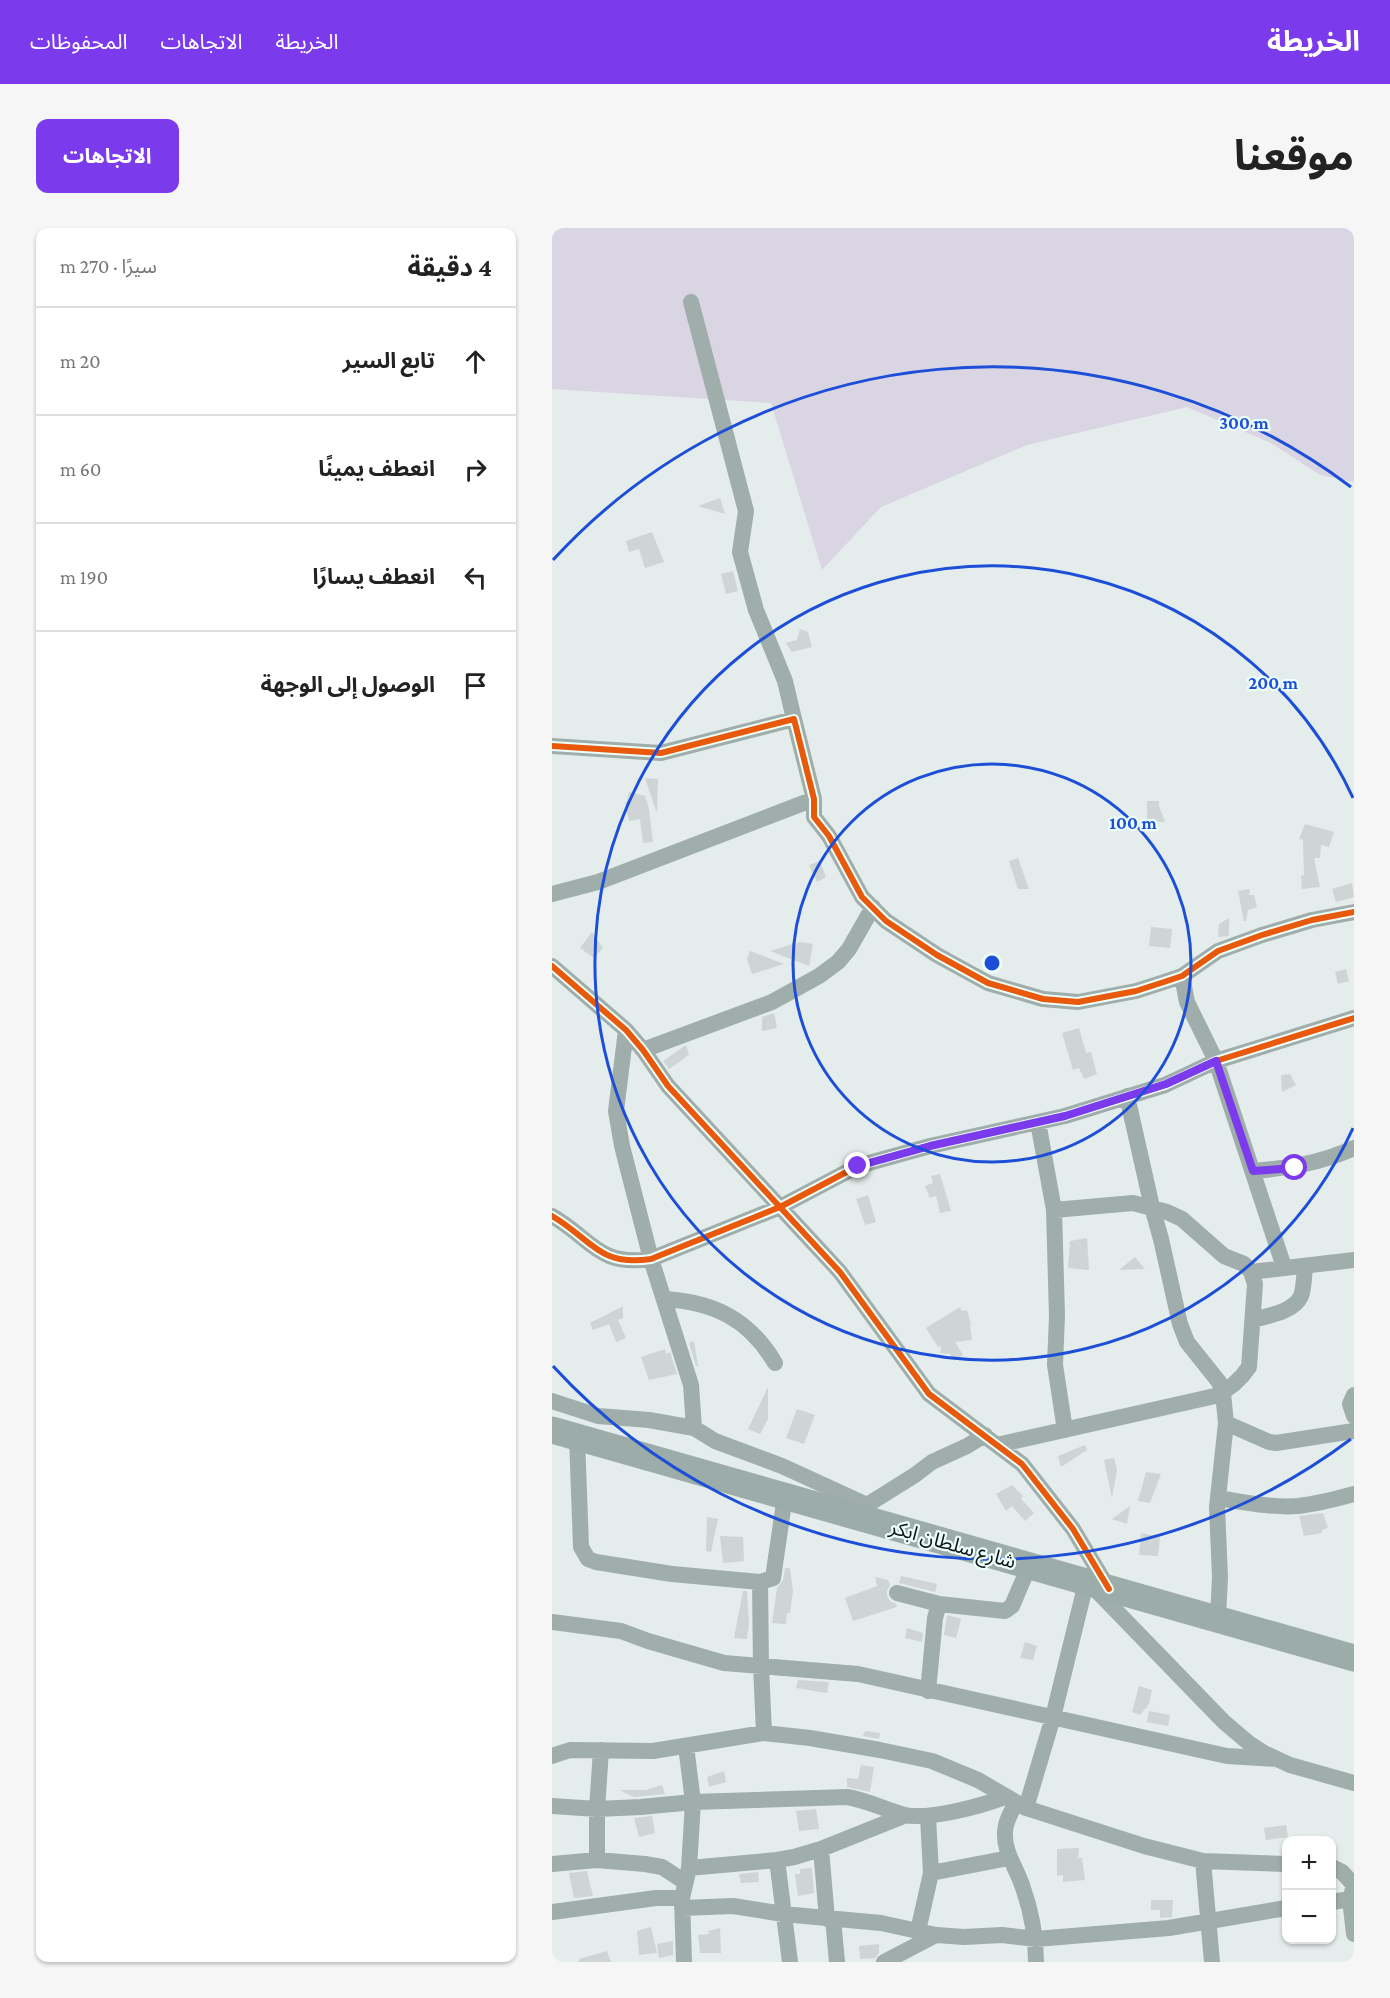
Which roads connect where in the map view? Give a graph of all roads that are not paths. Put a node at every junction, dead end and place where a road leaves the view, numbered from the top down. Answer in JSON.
{"nodes":[{"id":1,"x":691,"y":302,"type":"dead end"},
{"id":2,"x":794,"y":719,"type":"junction"},
{"id":3,"x":552,"y":746,"type":"edge"},
{"id":4,"x":814,"y":799,"type":"junction"},
{"id":5,"x":552,"y":894,"type":"edge"},
{"id":6,"x":873,"y":907,"type":"junction"},
{"id":7,"x":1354,"y":912,"type":"edge"},
{"id":8,"x":552,"y":966,"type":"edge"},
{"id":9,"x":1182,"y":976,"type":"junction"},
{"id":10,"x":1354,"y":1018,"type":"edge"},
{"id":11,"x":626,"y":1030,"type":"junction"},
{"id":12,"x":643,"y":1050,"type":"junction"},
{"id":13,"x":1216,"y":1061,"type":"junction"},
{"id":14,"x":1126,"y":1096,"type":"junction"},
{"id":15,"x":1038,"y":1122,"type":"junction"},
{"id":16,"x":1354,"y":1148,"type":"edge"},
{"id":17,"x":1253,"y":1171,"type":"junction"},
{"id":18,"x":780,"y":1207,"type":"junction"},
{"id":19,"x":1152,"y":1208,"type":"junction"},
{"id":20,"x":1054,"y":1210,"type":"junction"},
{"id":21,"x":552,"y":1216,"type":"edge"},
{"id":22,"x":651,"y":1259,"type":"junction"},
{"id":23,"x":1354,"y":1260,"type":"edge"},
{"id":24,"x":1284,"y":1267,"type":"junction"},
{"id":25,"x":1305,"y":1267,"type":"junction"},
{"id":26,"x":1251,"y":1272,"type":"junction"},
{"id":27,"x":664,"y":1299,"type":"junction"},
{"id":28,"x":1252,"y":1320,"type":"junction"},
{"id":29,"x":775,"y":1363,"type":"dead end"},
{"id":30,"x":1222,"y":1393,"type":"junction"},
{"id":31,"x":1354,"y":1395,"type":"edge"},
{"id":32,"x":552,"y":1401,"type":"edge"},
{"id":33,"x":1354,"y":1416,"type":"edge"},
{"id":34,"x":1226,"y":1423,"type":"junction"},
{"id":35,"x":694,"y":1428,"type":"junction"},
{"id":36,"x":1065,"y":1430,"type":"junction"},
{"id":37,"x":1354,"y":1431,"type":"edge"},
{"id":38,"x":565,"y":1433,"type":"edge"},
{"id":39,"x":991,"y":1440,"type":"junction"},
{"id":40,"x":1354,"y":1494,"type":"edge"},
{"id":41,"x":785,"y":1496,"type":"junction"},
{"id":42,"x":1218,"y":1498,"type":"junction"},
{"id":43,"x":859,"y":1510,"type":"junction"},
{"id":44,"x":1029,"y":1566,"type":"junction"},
{"id":45,"x":760,"y":1582,"type":"junction"},
{"id":46,"x":1095,"y":1585,"type":"junction"},
{"id":47,"x":897,"y":1593,"type":"dead end"},
{"id":48,"x":939,"y":1604,"type":"junction"},
{"id":49,"x":1218,"y":1618,"type":"junction"},
{"id":50,"x":552,"y":1622,"type":"edge"},
{"id":51,"x":1354,"y":1658,"type":"edge"},
{"id":52,"x":761,"y":1666,"type":"junction"},
{"id":53,"x":928,"y":1691,"type":"junction"},
{"id":54,"x":1053,"y":1717,"type":"junction"},
{"id":55,"x":764,"y":1733,"type":"junction"},
{"id":56,"x":686,"y":1746,"type":"junction"},
{"id":57,"x":601,"y":1750,"type":"junction"},
{"id":58,"x":552,"y":1756,"type":"edge"},
{"id":59,"x":1276,"y":1759,"type":"junction"},
{"id":60,"x":1354,"y":1783,"type":"edge"},
{"id":61,"x":693,"y":1802,"type":"junction"},
{"id":62,"x":1016,"y":1802,"type":"junction"},
{"id":63,"x":552,"y":1806,"type":"edge"},
{"id":64,"x":597,"y":1809,"type":"junction"},
{"id":65,"x":906,"y":1815,"type":"junction"},
{"id":66,"x":928,"y":1817,"type":"junction"},
{"id":67,"x":820,"y":1849,"type":"junction"},
{"id":68,"x":1010,"y":1858,"type":"junction"},
{"id":69,"x":597,"y":1860,"type":"junction"},
{"id":70,"x":777,"y":1860,"type":"junction"},
{"id":71,"x":1203,"y":1861,"type":"junction"},
{"id":72,"x":552,"y":1864,"type":"edge"},
{"id":73,"x":1282,"y":1864,"type":"edge"},
{"id":74,"x":1336,"y":1869,"type":"edge"},
{"id":75,"x":931,"y":1873,"type":"junction"},
{"id":76,"x":684,"y":1889,"type":"junction"},
{"id":77,"x":1353,"y":1890,"type":"edge"},
{"id":78,"x":1336,"y":1900,"type":"edge"},
{"id":79,"x":1282,"y":1909,"type":"edge"},
{"id":80,"x":552,"y":1912,"type":"edge"},
{"id":81,"x":783,"y":1914,"type":"junction"},
{"id":82,"x":830,"y":1919,"type":"junction"},
{"id":83,"x":1208,"y":1922,"type":"junction"},
{"id":84,"x":918,"y":1931,"type":"junction"},
{"id":85,"x":1354,"y":1934,"type":"edge"},
{"id":86,"x":936,"y":1935,"type":"junction"},
{"id":87,"x":1036,"y":1939,"type":"junction"},
{"id":88,"x":684,"y":1962,"type":"edge"},
{"id":89,"x":790,"y":1962,"type":"edge"},
{"id":90,"x":837,"y":1962,"type":"edge"},
{"id":91,"x":884,"y":1962,"type":"edge"},
{"id":92,"x":1035,"y":1962,"type":"edge"},
{"id":93,"x":1212,"y":1962,"type":"edge"}],
"edges":[{"from":1,"to":2,"type":"street"},
{"from":2,"to":3,"type":"street"},
{"from":2,"to":4,"type":"street"},
{"from":4,"to":5,"type":"street"},
{"from":4,"to":6,"type":"street"},
{"from":6,"to":9,"type":"street"},
{"from":6,"to":12,"type":"street"},
{"from":7,"to":9,"type":"street"},
{"from":8,"to":11,"type":"street"},
{"from":9,"to":13,"type":"street"},
{"from":10,"to":13,"type":"street"},
{"from":11,"to":12,"type":"street"},
{"from":11,"to":22,"type":"street"},
{"from":12,"to":18,"type":"street"},
{"from":13,"to":14,"type":"street"},
{"from":13,"to":17,"type":"street"},
{"from":14,"to":15,"type":"street"},
{"from":14,"to":19,"type":"street"},
{"from":15,"to":18,"type":"street"},
{"from":15,"to":20,"type":"street"},
{"from":16,"to":17,"type":"street"},
{"from":17,"to":24,"type":"street"},
{"from":18,"to":22,"type":"street"},
{"from":18,"to":39,"type":"street"},
{"from":19,"to":20,"type":"street"},
{"from":19,"to":26,"type":"street"},
{"from":19,"to":30,"type":"street"},
{"from":20,"to":36,"type":"street"},
{"from":21,"to":22,"type":"street"},
{"from":22,"to":27,"type":"street"},
{"from":23,"to":25,"type":"street"},
{"from":24,"to":25,"type":"street"},
{"from":24,"to":26,"type":"street"},
{"from":25,"to":28,"type":"street"},
{"from":26,"to":28,"type":"street"},
{"from":27,"to":29,"type":"street"},
{"from":27,"to":35,"type":"street"},
{"from":28,"to":30,"type":"street"},
{"from":30,"to":34,"type":"street"},
{"from":30,"to":36,"type":"street"},
{"from":31,"to":33,"type":"street"},
{"from":32,"to":35,"type":"street"},
{"from":34,"to":37,"type":"street"},
{"from":34,"to":42,"type":"street"},
{"from":35,"to":43,"type":"street"},
{"from":36,"to":39,"type":"street"},
{"from":38,"to":41,"type":"highway","name":"شارع سلطان ابكر"},
{"from":38,"to":45,"type":"street"},
{"from":39,"to":43,"type":"street"},
{"from":39,"to":46,"type":"street"},
{"from":40,"to":42,"type":"street"},
{"from":41,"to":43,"type":"highway","name":"شارع سلطان ابكر"},
{"from":41,"to":45,"type":"street"},
{"from":42,"to":49,"type":"street"},
{"from":43,"to":44,"type":"highway","name":"شارع سلطان ابكر"},
{"from":44,"to":46,"type":"highway","name":"شارع سلطان ابكر"},
{"from":44,"to":48,"type":"street"},
{"from":45,"to":52,"type":"street"},
{"from":46,"to":49,"type":"highway","name":"شارع سلطان ابكر"},
{"from":46,"to":54,"type":"street"},
{"from":46,"to":59,"type":"street"},
{"from":47,"to":48,"type":"street"},
{"from":48,"to":53,"type":"street"},
{"from":49,"to":51,"type":"highway","name":"شارع سلطان ابكر"},
{"from":50,"to":52,"type":"street"},
{"from":52,"to":53,"type":"street"},
{"from":52,"to":55,"type":"street"},
{"from":53,"to":54,"type":"street"},
{"from":54,"to":59,"type":"street"},
{"from":54,"to":62,"type":"street"},
{"from":55,"to":56,"type":"street"},
{"from":55,"to":62,"type":"street"},
{"from":56,"to":57,"type":"street"},
{"from":56,"to":61,"type":"street"},
{"from":57,"to":58,"type":"street"},
{"from":57,"to":64,"type":"street"},
{"from":59,"to":60,"type":"street"},
{"from":61,"to":64,"type":"street"},
{"from":61,"to":65,"type":"street"},
{"from":61,"to":76,"type":"street"},
{"from":62,"to":66,"type":"street"},
{"from":62,"to":68,"type":"street"},
{"from":62,"to":71,"type":"street"},
{"from":63,"to":64,"type":"street"},
{"from":64,"to":69,"type":"street"},
{"from":65,"to":66,"type":"street"},
{"from":65,"to":67,"type":"street"},
{"from":66,"to":75,"type":"street"},
{"from":67,"to":70,"type":"street"},
{"from":67,"to":82,"type":"street"},
{"from":68,"to":75,"type":"street"},
{"from":68,"to":87,"type":"street"},
{"from":69,"to":72,"type":"street"},
{"from":69,"to":76,"type":"street"},
{"from":70,"to":76,"type":"street"},
{"from":70,"to":81,"type":"street"},
{"from":71,"to":73,"type":"street"},
{"from":71,"to":83,"type":"street"},
{"from":74,"to":77,"type":"street"},
{"from":75,"to":84,"type":"street"},
{"from":76,"to":80,"type":"street"},
{"from":76,"to":81,"type":"street"},
{"from":76,"to":88,"type":"street"},
{"from":77,"to":78,"type":"street"},
{"from":77,"to":85,"type":"street"},
{"from":79,"to":83,"type":"street"},
{"from":81,"to":82,"type":"street"},
{"from":81,"to":89,"type":"street"},
{"from":82,"to":84,"type":"street"},
{"from":82,"to":90,"type":"street"},
{"from":83,"to":87,"type":"street"},
{"from":83,"to":93,"type":"street"},
{"from":84,"to":86,"type":"street"},
{"from":86,"to":87,"type":"street"},
{"from":86,"to":91,"type":"street"},
{"from":87,"to":92,"type":"street"}]}
